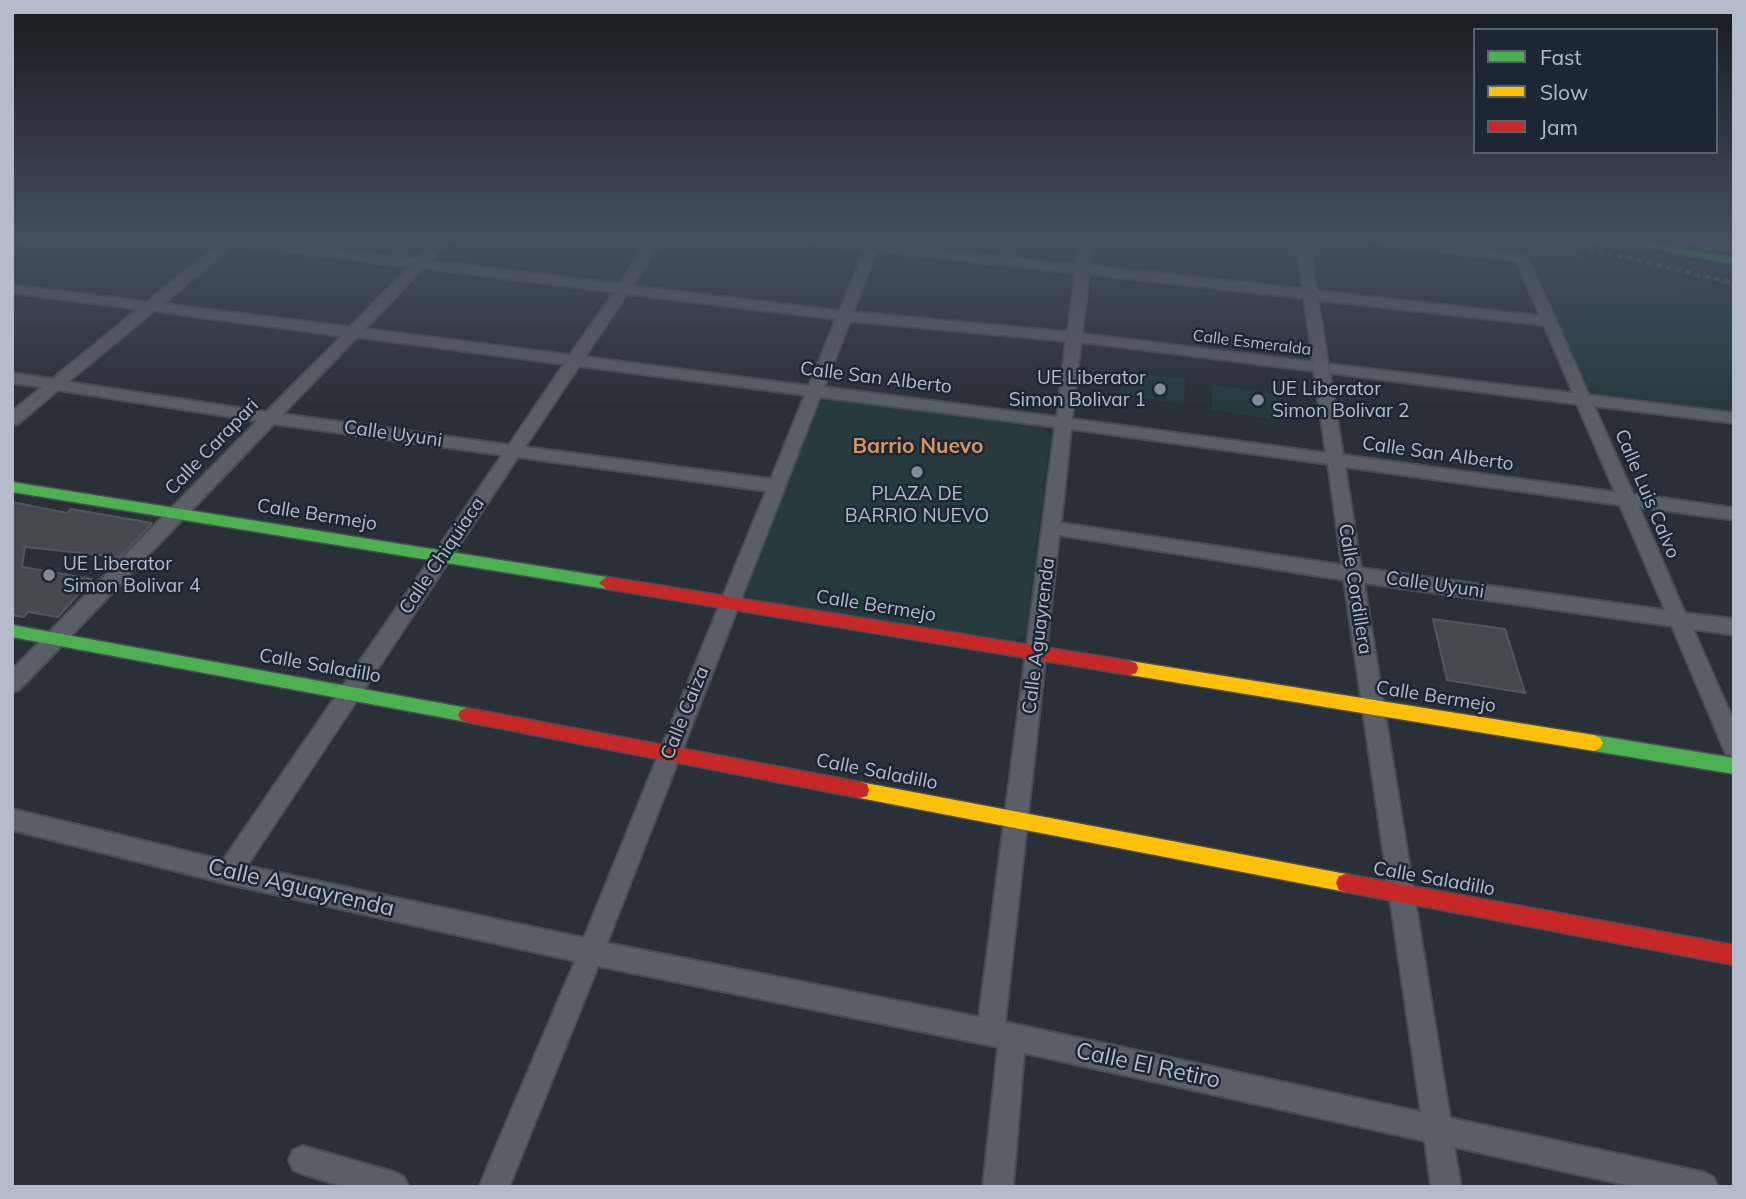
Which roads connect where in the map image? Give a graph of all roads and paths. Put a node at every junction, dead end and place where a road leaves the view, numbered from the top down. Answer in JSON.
{"nodes":[{"id":1,"x":70,"y":296,"type":"edge"},
{"id":2,"x":166,"y":296,"type":"edge"},
{"id":3,"x":388,"y":296,"type":"edge"},
{"id":4,"x":617,"y":296,"type":"edge"},
{"id":5,"x":679,"y":296,"type":"edge"},
{"id":6,"x":853,"y":296,"type":"edge"},
{"id":7,"x":1078,"y":296,"type":"edge"},
{"id":8,"x":1311,"y":296,"type":"edge"},
{"id":9,"x":1336,"y":296,"type":"edge"},
{"id":10,"x":1539,"y":296,"type":"edge"},
{"id":11,"x":154,"y":306,"type":"junction"},
{"id":12,"x":845,"y":316,"type":"junction"},
{"id":13,"x":1550,"y":321,"type":"junction"},
{"id":14,"x":353,"y":332,"type":"junction"},
{"id":15,"x":1073,"y":337,"type":"junction"},
{"id":16,"x":574,"y":360,"type":"junction"},
{"id":17,"x":1321,"y":369,"type":"junction"},
{"id":18,"x":12,"y":378,"type":"edge"},
{"id":19,"x":57,"y":385,"type":"junction"},
{"id":20,"x":814,"y":391,"type":"junction"},
{"id":21,"x":1583,"y":400,"type":"junction"},
{"id":22,"x":271,"y":418,"type":"junction"},
{"id":23,"x":1734,"y":418,"type":"edge"},
{"id":24,"x":12,"y":420,"type":"edge"},
{"id":25,"x":1065,"y":423,"type":"junction"},
{"id":26,"x":513,"y":450,"type":"junction"},
{"id":27,"x":1335,"y":461,"type":"junction"},
{"id":28,"x":775,"y":486,"type":"junction"},
{"id":29,"x":12,"y":487,"type":"edge"},
{"id":30,"x":1627,"y":501,"type":"junction"},
{"id":31,"x":177,"y":514,"type":"junction"},
{"id":32,"x":1734,"y":514,"type":"edge"},
{"id":33,"x":1053,"y":528,"type":"junction"},
{"id":34,"x":442,"y":557,"type":"junction"},
{"id":35,"x":1352,"y":574,"type":"junction"},
{"id":36,"x":729,"y":603,"type":"junction"},
{"id":37,"x":1678,"y":619,"type":"junction"},
{"id":38,"x":1734,"y":626,"type":"edge"},
{"id":39,"x":12,"y":631,"type":"edge"},
{"id":40,"x":56,"y":639,"type":"junction"},
{"id":41,"x":1036,"y":653,"type":"junction"},
{"id":42,"x":12,"y":684,"type":"edge"},
{"id":43,"x":350,"y":693,"type":"junction"},
{"id":44,"x":1373,"y":708,"type":"junction"},
{"id":45,"x":1734,"y":747,"type":"edge"},
{"id":46,"x":669,"y":752,"type":"junction"},
{"id":47,"x":1734,"y":766,"type":"edge"},
{"id":48,"x":12,"y":819,"type":"edge"},
{"id":49,"x":1016,"y":821,"type":"junction"},
{"id":50,"x":228,"y":873,"type":"junction"},
{"id":51,"x":1402,"y":894,"type":"junction"},
{"id":52,"x":591,"y":952,"type":"junction"},
{"id":53,"x":1734,"y":955,"type":"edge"},
{"id":54,"x":1001,"y":1035,"type":"junction"},
{"id":55,"x":1437,"y":1129,"type":"junction"},
{"id":56,"x":303,"y":1160,"type":"dead end"},
{"id":57,"x":394,"y":1187,"type":"edge"},
{"id":58,"x":494,"y":1187,"type":"edge"},
{"id":59,"x":998,"y":1187,"type":"edge"},
{"id":60,"x":1446,"y":1187,"type":"edge"},
{"id":61,"x":1703,"y":1187,"type":"edge"}],
"edges":[{"from":1,"to":11,"type":"street","name":"Calle San Alberto"},
{"from":2,"to":11,"type":"street"},
{"from":3,"to":14,"type":"street","name":"Calle Carapari"},
{"from":4,"to":16,"type":"street","name":"Calle Chiquiaca"},
{"from":5,"to":12,"type":"street","name":"Calle Esmeralda"},
{"from":6,"to":12,"type":"street","name":"Calle Caiza"},
{"from":7,"to":15,"type":"street","name":"Calle Aguayrenda"},
{"from":8,"to":17,"type":"street","name":"Calle Cordillera"},
{"from":9,"to":13,"type":"street"},
{"from":10,"to":13,"type":"street","name":"Calle Luis Calvo"},
{"from":11,"to":14,"type":"street","name":"Calle San Alberto"},
{"from":11,"to":19,"type":"street"},
{"from":12,"to":15,"type":"street","name":"Calle Esmeralda"},
{"from":12,"to":20,"type":"street","name":"Calle Caiza"},
{"from":13,"to":21,"type":"street","name":"Calle Luis Calvo"},
{"from":14,"to":16,"type":"street","name":"Calle San Alberto"},
{"from":14,"to":22,"type":"street","name":"Calle Carapari"},
{"from":15,"to":17,"type":"street","name":"Calle Esmeralda"},
{"from":15,"to":25,"type":"street","name":"Calle Aguayrenda"},
{"from":16,"to":20,"type":"street","name":"Calle San Alberto"},
{"from":16,"to":26,"type":"street","name":"Calle Chiquiaca"},
{"from":17,"to":21,"type":"street","name":"Calle Esmeralda"},
{"from":17,"to":27,"type":"street","name":"Calle Cordillera"},
{"from":18,"to":19,"type":"street","name":"Calle Uyuni"},
{"from":19,"to":22,"type":"street","name":"Calle Uyuni"},
{"from":19,"to":24,"type":"street"},
{"from":20,"to":25,"type":"street","name":"Calle San Alberto"},
{"from":20,"to":28,"type":"street","name":"Calle Caiza"},
{"from":21,"to":23,"type":"street","name":"Calle Esmeralda"},
{"from":21,"to":30,"type":"street","name":"Calle Luis Calvo"},
{"from":22,"to":26,"type":"street","name":"Calle Uyuni"},
{"from":22,"to":31,"type":"street","name":"Calle Carapari"},
{"from":25,"to":27,"type":"street","name":"Calle San Alberto"},
{"from":25,"to":33,"type":"street","name":"Calle Aguayrenda"},
{"from":26,"to":28,"type":"street","name":"Calle Uyuni"},
{"from":26,"to":34,"type":"street","name":"Calle Chiquiaca"},
{"from":27,"to":30,"type":"street","name":"Calle San Alberto"},
{"from":27,"to":35,"type":"street","name":"Calle Cordillera"},
{"from":28,"to":36,"type":"street","name":"Calle Caiza"},
{"from":29,"to":31,"type":"main road","name":"Calle Bermejo"},
{"from":30,"to":32,"type":"street","name":"Calle San Alberto"},
{"from":30,"to":37,"type":"street","name":"Calle Luis Calvo"},
{"from":31,"to":34,"type":"main road","name":"Calle Bermejo"},
{"from":31,"to":40,"type":"street","name":"Calle Carapari"},
{"from":33,"to":35,"type":"street","name":"Calle Uyuni"},
{"from":33,"to":41,"type":"street","name":"Calle Aguayrenda"},
{"from":34,"to":36,"type":"main road","name":"Calle Bermejo"},
{"from":34,"to":43,"type":"street","name":"Calle Chiquiaca"},
{"from":35,"to":37,"type":"street","name":"Calle Uyuni"},
{"from":35,"to":44,"type":"street","name":"Calle Cordillera"},
{"from":36,"to":41,"type":"main road","name":"Calle Bermejo"},
{"from":36,"to":46,"type":"street","name":"Calle Caiza"},
{"from":37,"to":38,"type":"street","name":"Calle Uyuni"},
{"from":37,"to":45,"type":"street","name":"Calle Luis Calvo"},
{"from":39,"to":40,"type":"main road","name":"Calle Saladillo"},
{"from":40,"to":42,"type":"street","name":"Calle Carapari"},
{"from":40,"to":43,"type":"main road","name":"Calle Saladillo"},
{"from":41,"to":44,"type":"main road","name":"Calle Bermejo"},
{"from":41,"to":49,"type":"street","name":"Calle Aguayrenda"},
{"from":43,"to":46,"type":"main road","name":"Calle Saladillo"},
{"from":43,"to":50,"type":"street","name":"Calle Chiquiaca"},
{"from":44,"to":47,"type":"main road","name":"Calle Bermejo"},
{"from":44,"to":51,"type":"street","name":"Calle Cordillera"},
{"from":46,"to":49,"type":"main road","name":"Calle Saladillo"},
{"from":46,"to":52,"type":"street","name":"Calle Caiza"},
{"from":48,"to":50,"type":"street","name":"Calle Aguayrenda"},
{"from":49,"to":51,"type":"main road","name":"Calle Saladillo"},
{"from":49,"to":54,"type":"street","name":"Calle Aguayrenda"},
{"from":50,"to":52,"type":"street","name":"Calle Aguayrenda"},
{"from":51,"to":53,"type":"main road","name":"Calle Saladillo"},
{"from":51,"to":55,"type":"street","name":"Calle Cordillera"},
{"from":52,"to":54,"type":"street","name":"Calle El Retiro"},
{"from":52,"to":58,"type":"street","name":"Calle Caiza"},
{"from":54,"to":55,"type":"street","name":"Calle El Retiro"},
{"from":54,"to":59,"type":"street","name":"Calle Aguayrenda"},
{"from":55,"to":60,"type":"street","name":"Calle Cordillera"},
{"from":55,"to":61,"type":"street","name":"Calle El Retiro"},
{"from":56,"to":57,"type":"street"}]}
